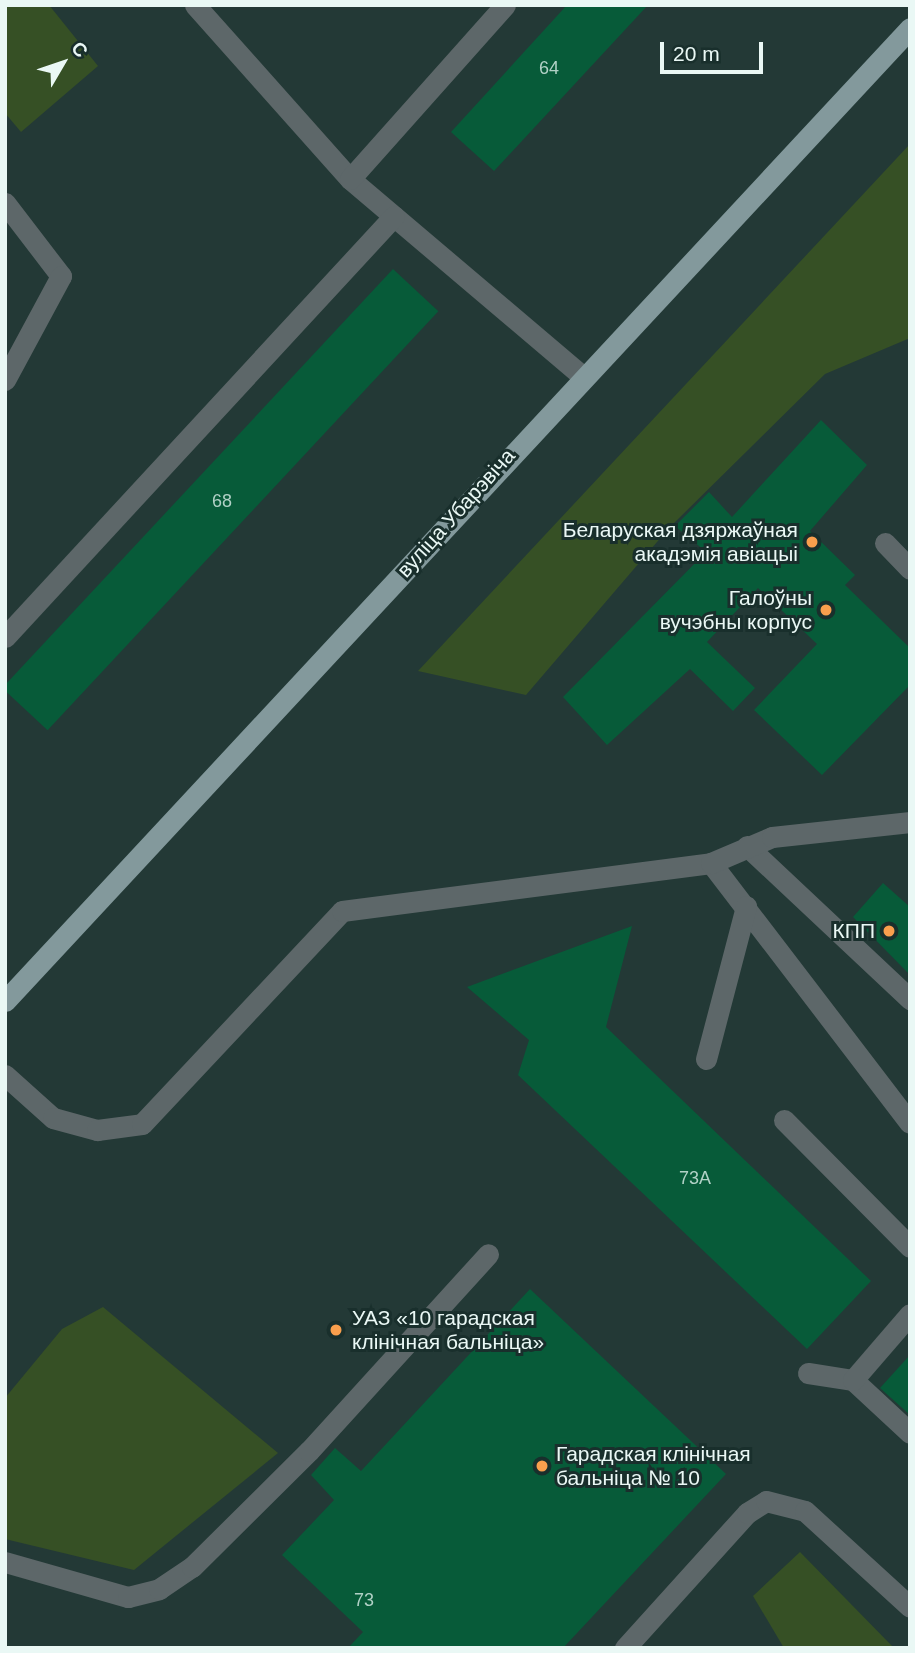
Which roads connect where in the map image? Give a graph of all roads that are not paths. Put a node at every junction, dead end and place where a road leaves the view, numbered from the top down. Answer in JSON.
{"nodes":[{"id":1,"x":195,"y":5,"type":"edge"},
{"id":2,"x":505,"y":5,"type":"edge"},
{"id":3,"x":910,"y":28,"type":"edge"},
{"id":4,"x":350,"y":179,"type":"junction"},
{"id":5,"x":5,"y":203,"type":"edge"},
{"id":6,"x":394,"y":216,"type":"junction"},
{"id":7,"x":581,"y":375,"type":"junction"},
{"id":8,"x":5,"y":380,"type":"edge"},
{"id":9,"x":885,"y":543,"type":"dead end"},
{"id":10,"x":910,"y":569,"type":"edge"},
{"id":11,"x":5,"y":637,"type":"edge"},
{"id":12,"x":910,"y":822,"type":"edge"},
{"id":13,"x":747,"y":846,"type":"junction"},
{"id":14,"x":711,"y":863,"type":"junction"},
{"id":15,"x":746,"y":906,"type":"junction"},
{"id":16,"x":910,"y":999,"type":"edge"},
{"id":17,"x":5,"y":1001,"type":"edge"},
{"id":18,"x":706,"y":1059,"type":"dead end"},
{"id":19,"x":5,"y":1074,"type":"edge"},
{"id":20,"x":784,"y":1120,"type":"dead end"},
{"id":21,"x":910,"y":1123,"type":"edge"},
{"id":22,"x":910,"y":1247,"type":"edge"},
{"id":23,"x":488,"y":1254,"type":"dead end"},
{"id":24,"x":910,"y":1314,"type":"edge"},
{"id":25,"x":808,"y":1373,"type":"dead end"},
{"id":26,"x":853,"y":1380,"type":"junction"},
{"id":27,"x":910,"y":1433,"type":"edge"},
{"id":28,"x":5,"y":1562,"type":"edge"},
{"id":29,"x":910,"y":1606,"type":"edge"},
{"id":30,"x":625,"y":1648,"type":"edge"}],
"edges":[{"from":1,"to":4,"type":"lane"},
{"from":2,"to":4,"type":"lane"},
{"from":3,"to":7,"type":"main road","name":"вуліца Убарэвіча"},
{"from":4,"to":6,"type":"lane"},
{"from":5,"to":8,"type":"lane"},
{"from":6,"to":7,"type":"lane"},
{"from":6,"to":11,"type":"lane"},
{"from":7,"to":17,"type":"main road","name":"вуліца Убарэвіча"},
{"from":9,"to":10,"type":"lane"},
{"from":12,"to":13,"type":"lane"},
{"from":13,"to":14,"type":"lane"},
{"from":13,"to":16,"type":"lane"},
{"from":14,"to":15,"type":"lane"},
{"from":14,"to":19,"type":"lane"},
{"from":15,"to":18,"type":"lane"},
{"from":15,"to":21,"type":"lane"},
{"from":20,"to":22,"type":"lane"},
{"from":23,"to":28,"type":"lane"},
{"from":24,"to":26,"type":"lane"},
{"from":25,"to":26,"type":"lane"},
{"from":26,"to":27,"type":"lane"},
{"from":29,"to":30,"type":"lane"}]}
